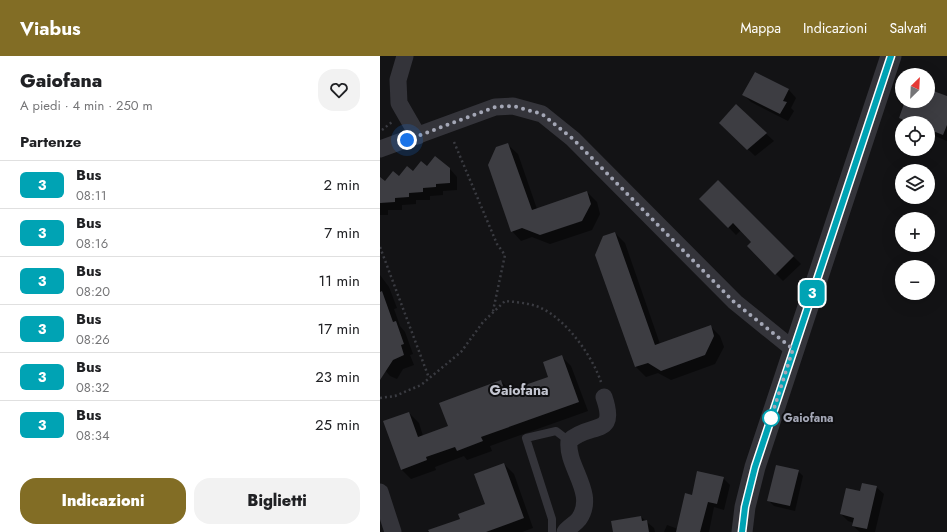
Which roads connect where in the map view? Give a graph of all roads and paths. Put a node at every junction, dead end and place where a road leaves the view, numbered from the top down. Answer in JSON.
{"nodes":[{"id":1,"x":405,"y":56,"type":"edge"},
{"id":2,"x":891,"y":56,"type":"edge"},
{"id":3,"x":418,"y":136,"type":"junction"},
{"id":4,"x":454,"y":142,"type":"dead end"},
{"id":5,"x":380,"y":149,"type":"edge"},
{"id":6,"x":380,"y":247,"type":"edge"},
{"id":7,"x":493,"y":311,"type":"junction"},
{"id":8,"x":793,"y":349,"type":"junction"},
{"id":9,"x":429,"y":378,"type":"junction"},
{"id":10,"x":604,"y":397,"type":"joint"},
{"id":11,"x":380,"y":398,"type":"edge"},
{"id":12,"x":569,"y":441,"type":"junction"},
{"id":13,"x":380,"y":492,"type":"edge"},
{"id":14,"x":393,"y":532,"type":"edge"},
{"id":15,"x":552,"y":532,"type":"edge"},
{"id":16,"x":565,"y":532,"type":"edge"},
{"id":17,"x":742,"y":532,"type":"edge"}],
"edges":[{"from":1,"to":3,"type":"street"},
{"from":2,"to":8,"type":"street"},
{"from":3,"to":5,"type":"street"},
{"from":3,"to":8,"type":"street"},
{"from":4,"to":7,"type":"path"},
{"from":6,"to":9,"type":"path"},
{"from":7,"to":9,"type":"path"},
{"from":7,"to":10,"type":"path"},
{"from":8,"to":17,"type":"street"},
{"from":9,"to":11,"type":"path"},
{"from":10,"to":12,"type":"street"},
{"from":12,"to":15,"type":"lane"},
{"from":12,"to":16,"type":"street"},
{"from":13,"to":14,"type":"street"}]}
